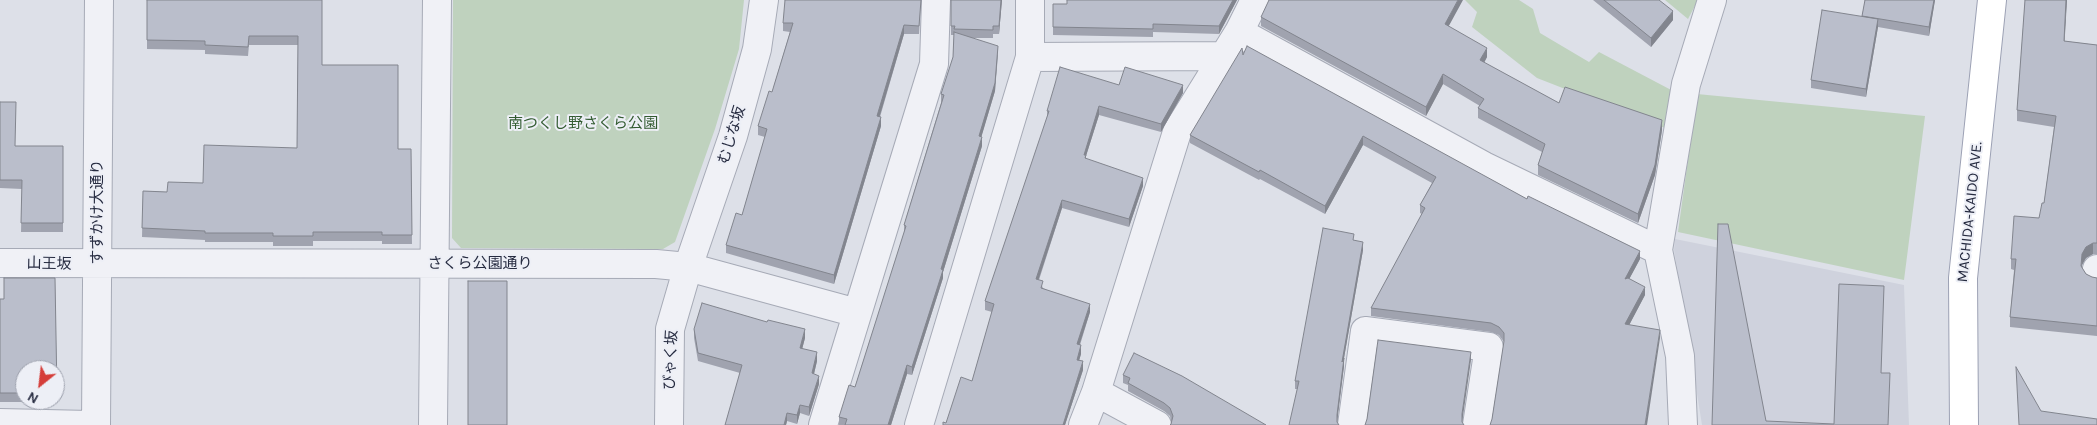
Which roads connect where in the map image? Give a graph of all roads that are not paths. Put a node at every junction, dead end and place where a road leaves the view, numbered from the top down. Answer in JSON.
{"nodes":[{"id":1,"x":99,"y":0,"type":"edge"},
{"id":2,"x":437,"y":0,"type":"edge"},
{"id":3,"x":764,"y":0,"type":"edge"},
{"id":4,"x":936,"y":0,"type":"edge"},
{"id":5,"x":1030,"y":0,"type":"edge"},
{"id":6,"x":1255,"y":0,"type":"edge"},
{"id":7,"x":1712,"y":0,"type":"edge"},
{"id":8,"x":1992,"y":0,"type":"edge"},
{"id":9,"x":1239,"y":32,"type":"junction"},
{"id":10,"x":1225,"y":56,"type":"junction"},
{"id":11,"x":1030,"y":57,"type":"junction"},
{"id":12,"x":1658,"y":250,"type":"junction"},
{"id":13,"x":0,"y":263,"type":"edge"},
{"id":14,"x":435,"y":264,"type":"junction"},
{"id":15,"x":97,"y":265,"type":"junction"},
{"id":16,"x":688,"y":267,"type":"junction"},
{"id":17,"x":2097,"y":269,"type":"edge"},
{"id":18,"x":2096,"y":274,"type":"edge"},
{"id":19,"x":857,"y":313,"type":"junction"},
{"id":20,"x":1096,"y":392,"type":"junction"},
{"id":21,"x":0,"y":423,"type":"edge"},
{"id":22,"x":90,"y":425,"type":"edge"},
{"id":23,"x":96,"y":425,"type":"edge"},
{"id":24,"x":433,"y":425,"type":"edge"},
{"id":25,"x":669,"y":425,"type":"edge"},
{"id":26,"x":823,"y":425,"type":"edge"},
{"id":27,"x":919,"y":425,"type":"edge"},
{"id":28,"x":1083,"y":425,"type":"edge"},
{"id":29,"x":1157,"y":425,"type":"edge"},
{"id":30,"x":1352,"y":425,"type":"edge"},
{"id":31,"x":1477,"y":425,"type":"edge"},
{"id":32,"x":1682,"y":425,"type":"edge"},
{"id":33,"x":1964,"y":425,"type":"edge"}],
"edges":[{"from":1,"to":15,"type":"street","name":"すずかけ大通り"},
{"from":2,"to":14,"type":"street"},
{"from":3,"to":16,"type":"street","name":"むじな坂"},
{"from":4,"to":19,"type":"street"},
{"from":5,"to":11,"type":"street"},
{"from":6,"to":9,"type":"street"},
{"from":7,"to":12,"type":"street"},
{"from":8,"to":33,"type":"main road","name":"MACHIDA-KAIDO AVE."},
{"from":9,"to":10,"type":"street"},
{"from":9,"to":12,"type":"street"},
{"from":10,"to":11,"type":"street"},
{"from":10,"to":20,"type":"street"},
{"from":11,"to":27,"type":"street"},
{"from":12,"to":32,"type":"street"},
{"from":13,"to":15,"type":"street","name":"山王坂"},
{"from":14,"to":15,"type":"street","name":"さくら公園通り"},
{"from":14,"to":16,"type":"street","name":"さくら公園通り"},
{"from":14,"to":24,"type":"street"},
{"from":15,"to":23,"type":"street","name":"すずかけ大通り"},
{"from":16,"to":19,"type":"street","name":"さくら公園通り"},
{"from":16,"to":25,"type":"street","name":"びゃく坂"},
{"from":17,"to":18,"type":"street"},
{"from":19,"to":26,"type":"street"},
{"from":20,"to":28,"type":"street"},
{"from":20,"to":29,"type":"street"},
{"from":21,"to":22,"type":"street"},
{"from":30,"to":31,"type":"street"}]}
